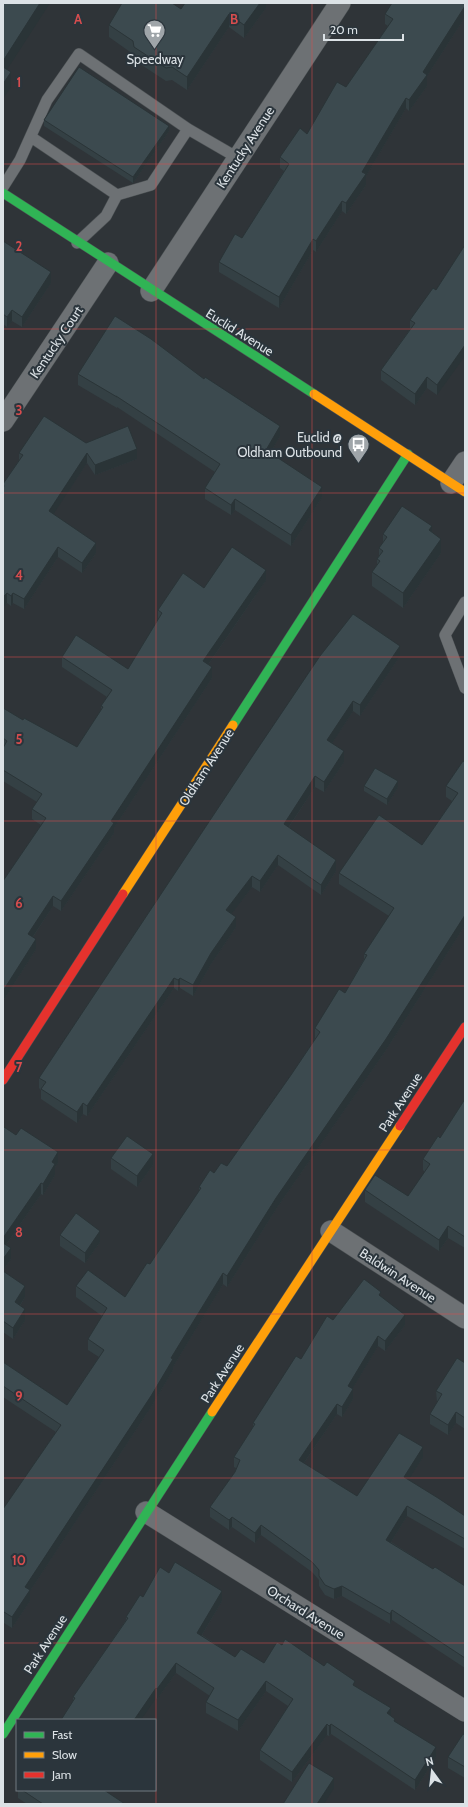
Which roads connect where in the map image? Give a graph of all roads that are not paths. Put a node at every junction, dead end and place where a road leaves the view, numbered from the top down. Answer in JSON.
{"nodes":[{"id":1,"x":340,"y":3,"type":"edge"},
{"id":2,"x":188,"y":129,"type":"junction"},
{"id":3,"x":31,"y":137,"type":"junction"},
{"id":4,"x":238,"y":158,"type":"junction"},
{"id":5,"x":3,"y":187,"type":"edge"},
{"id":6,"x":3,"y":193,"type":"edge"},
{"id":7,"x":117,"y":195,"type":"junction"},
{"id":8,"x":77,"y":242,"type":"junction"},
{"id":9,"x":108,"y":263,"type":"junction"},
{"id":10,"x":150,"y":291,"type":"junction"},
{"id":11,"x":3,"y":421,"type":"edge"},
{"id":12,"x":408,"y":454,"type":"junction"},
{"id":13,"x":465,"y":462,"type":"edge"},
{"id":14,"x":458,"y":487,"type":"edge"},
{"id":15,"x":465,"y":602,"type":"edge"},
{"id":16,"x":465,"y":688,"type":"edge"},
{"id":17,"x":465,"y":1027,"type":"edge"},
{"id":18,"x":3,"y":1080,"type":"edge"},
{"id":19,"x":331,"y":1231,"type":"junction"},
{"id":20,"x":465,"y":1318,"type":"edge"},
{"id":21,"x":146,"y":1512,"type":"junction"},
{"id":22,"x":465,"y":1711,"type":"edge"},
{"id":23,"x":3,"y":1734,"type":"edge"}],
"edges":[{"from":1,"to":4,"type":"street","name":"Kentucky Avenue"},
{"from":2,"to":3,"type":"lane"},
{"from":2,"to":4,"type":"lane"},
{"from":2,"to":7,"type":"lane"},
{"from":3,"to":5,"type":"lane"},
{"from":3,"to":7,"type":"lane"},
{"from":4,"to":10,"type":"street","name":"Kentucky Avenue"},
{"from":6,"to":8,"type":"street","name":"Euclid Avenue"},
{"from":7,"to":8,"type":"lane"},
{"from":8,"to":9,"type":"street","name":"Euclid Avenue"},
{"from":9,"to":10,"type":"street","name":"Euclid Avenue"},
{"from":9,"to":11,"type":"street","name":"Kentucky Court"},
{"from":10,"to":12,"type":"street","name":"Euclid Avenue"},
{"from":12,"to":14,"type":"street","name":"Euclid Avenue"},
{"from":12,"to":18,"type":"street","name":"Oldham Avenue"},
{"from":13,"to":14,"type":"street"},
{"from":15,"to":16,"type":"lane"},
{"from":17,"to":19,"type":"street","name":"Park Avenue"},
{"from":19,"to":20,"type":"street","name":"Baldwin Avenue"},
{"from":19,"to":21,"type":"street","name":"Park Avenue"},
{"from":21,"to":22,"type":"street","name":"Orchard Avenue"},
{"from":21,"to":23,"type":"street","name":"Park Avenue"}]}
